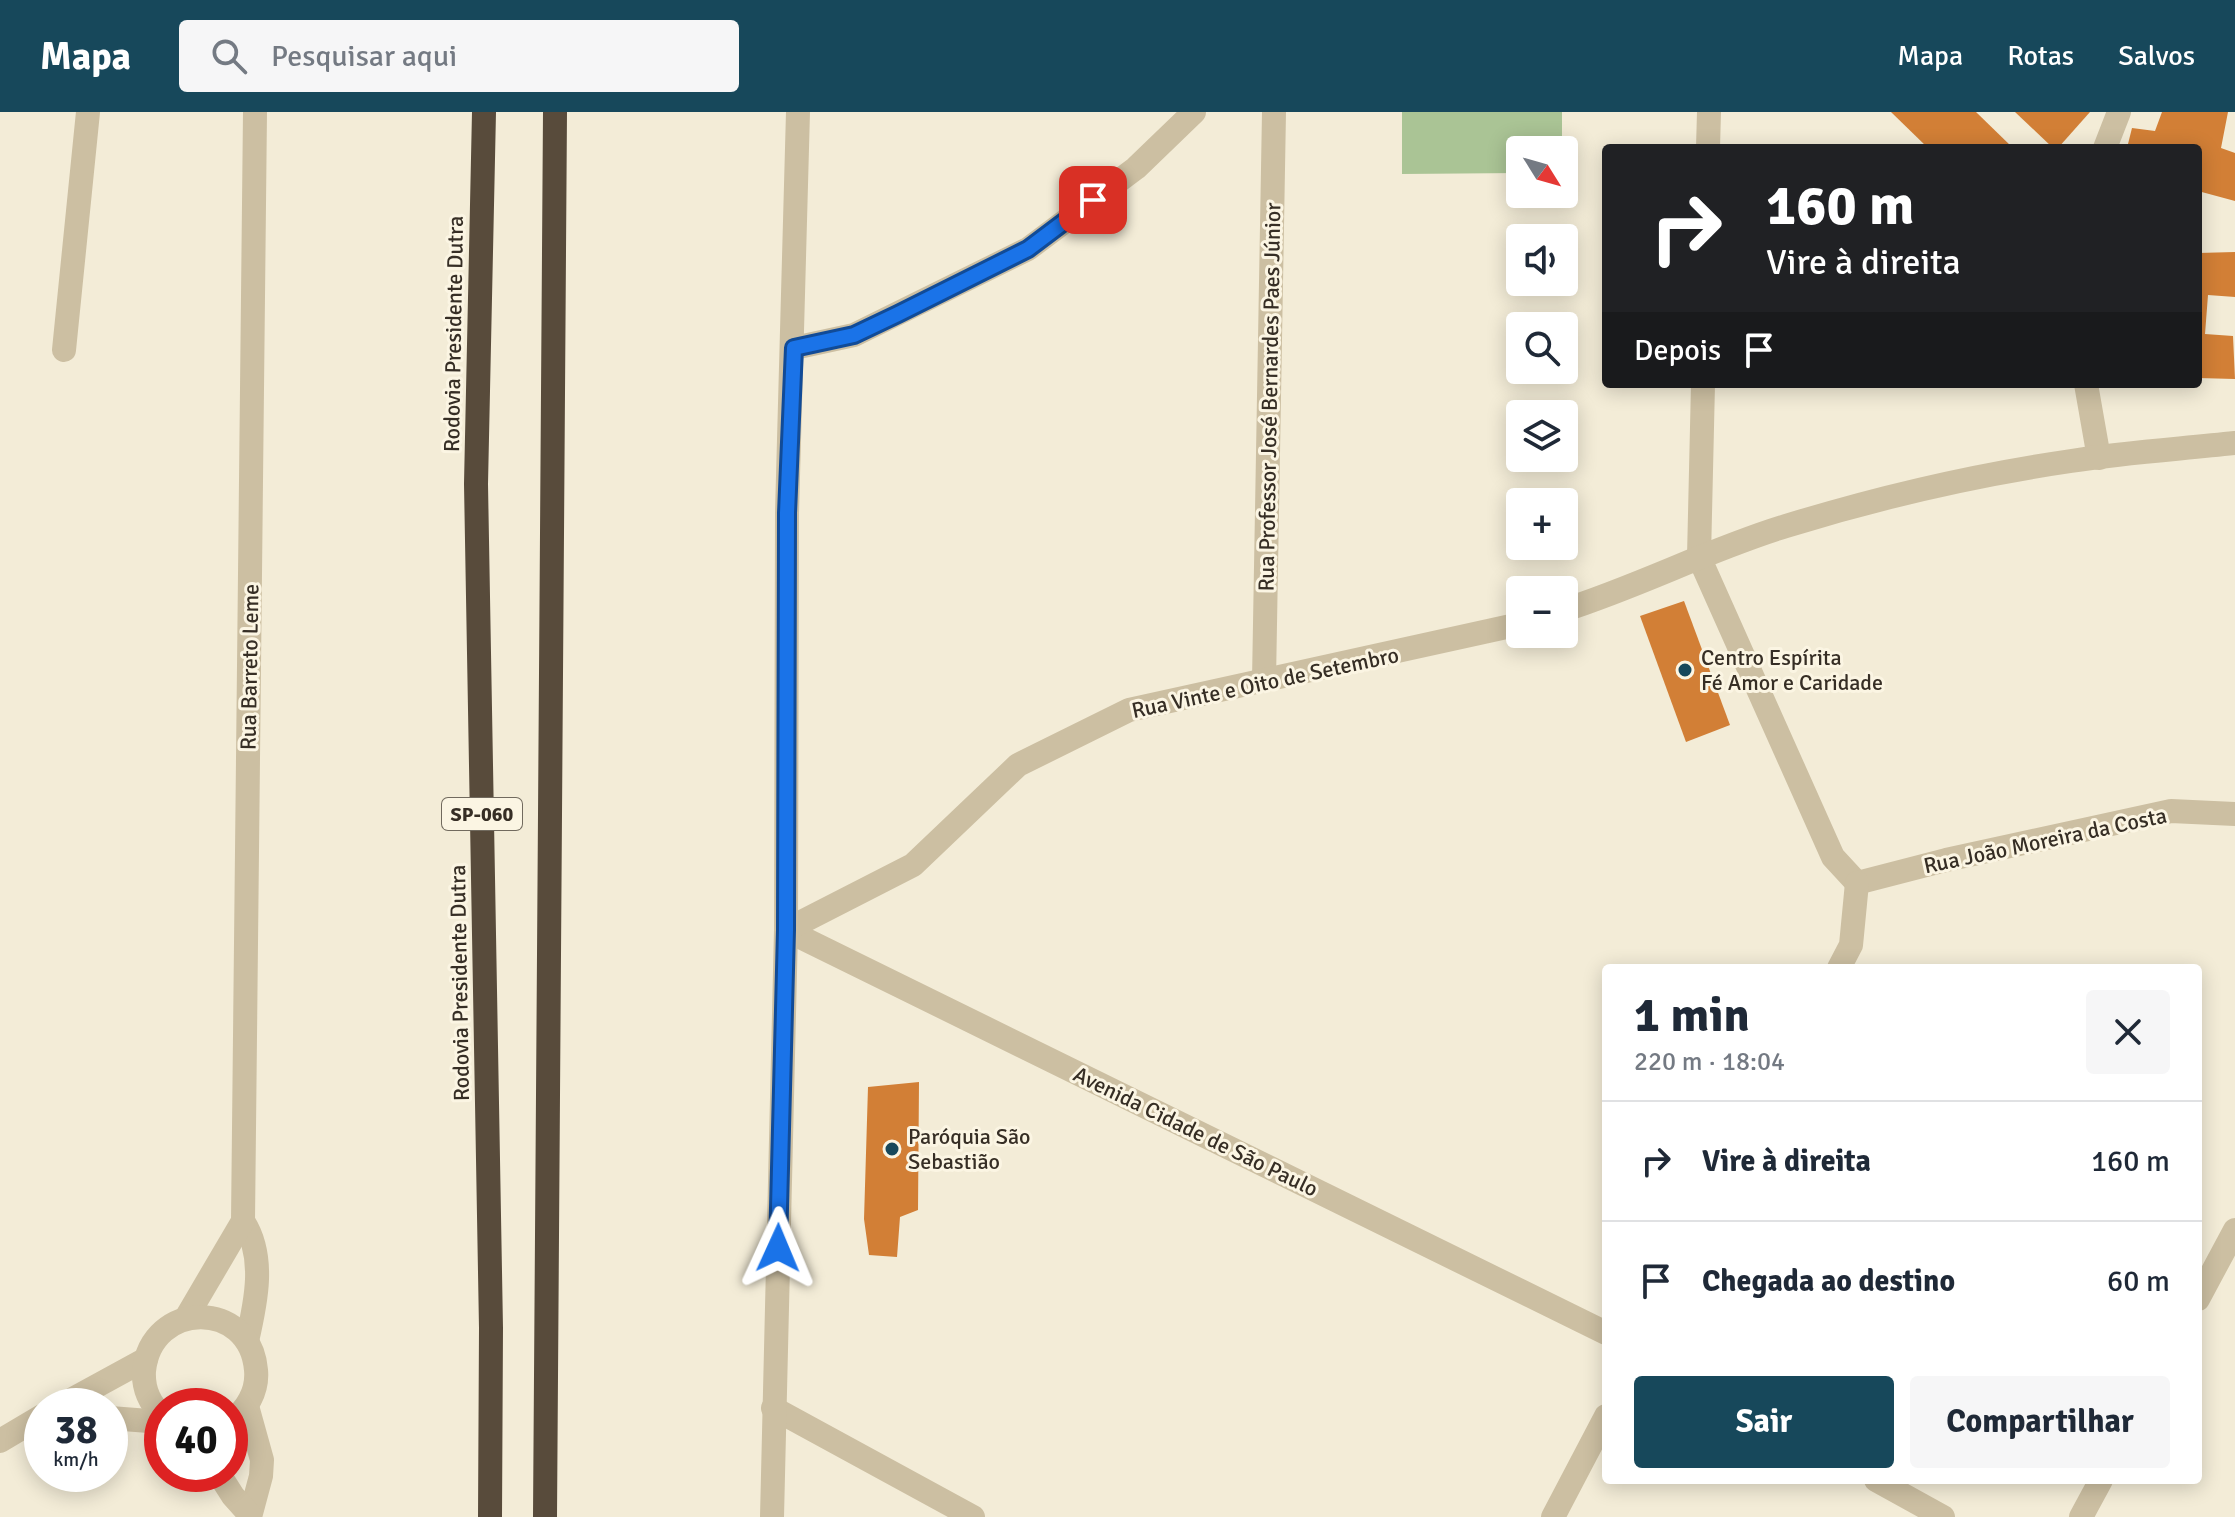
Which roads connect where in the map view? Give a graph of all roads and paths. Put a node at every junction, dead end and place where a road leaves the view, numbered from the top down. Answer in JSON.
{"nodes":[{"id":1,"x":88,"y":112,"type":"edge"},
{"id":2,"x":255,"y":112,"type":"edge"},
{"id":3,"x":484,"y":112,"type":"edge"},
{"id":4,"x":555,"y":112,"type":"edge"},
{"id":5,"x":798,"y":112,"type":"edge"},
{"id":6,"x":1194,"y":112,"type":"edge"},
{"id":7,"x":1274,"y":112,"type":"edge"},
{"id":8,"x":1709,"y":112,"type":"edge"},
{"id":9,"x":2119,"y":112,"type":"edge"},
{"id":10,"x":1708,"y":144,"type":"edge"},
{"id":11,"x":2107,"y":144,"type":"edge"},
{"id":12,"x":794,"y":348,"type":"junction"},
{"id":13,"x":64,"y":350,"type":"dead end"},
{"id":14,"x":1703,"y":388,"type":"edge"},
{"id":15,"x":2087,"y":388,"type":"edge"},
{"id":16,"x":2235,"y":443,"type":"edge"},
{"id":17,"x":2099,"y":458,"type":"junction"},
{"id":18,"x":1699,"y":557,"type":"junction"},
{"id":19,"x":1578,"y":606,"type":"edge"},
{"id":20,"x":1506,"y":627,"type":"edge"},
{"id":21,"x":1264,"y":681,"type":"junction"},
{"id":22,"x":2235,"y":814,"type":"edge"},
{"id":23,"x":1857,"y":883,"type":"junction"},
{"id":24,"x":786,"y":930,"type":"junction"},
{"id":25,"x":1841,"y":964,"type":"edge"},
{"id":26,"x":243,"y":1221,"type":"junction"},
{"id":27,"x":2235,"y":1230,"type":"edge"},
{"id":28,"x":2202,"y":1292,"type":"edge"},
{"id":29,"x":186,"y":1318,"type":"junction"},
{"id":30,"x":1602,"y":1331,"type":"edge"},
{"id":31,"x":247,"y":1341,"type":"junction"},
{"id":32,"x":146,"y":1359,"type":"junction"},
{"id":33,"x":93,"y":1388,"type":"edge"},
{"id":34,"x":146,"y":1388,"type":"edge"},
{"id":35,"x":248,"y":1399,"type":"edge"},
{"id":36,"x":773,"y":1408,"type":"junction"},
{"id":37,"x":1602,"y":1424,"type":"edge"},
{"id":38,"x":24,"y":1427,"type":"edge"},
{"id":39,"x":248,"y":1428,"type":"edge"},
{"id":40,"x":0,"y":1441,"type":"edge"},
{"id":41,"x":1883,"y":1484,"type":"edge"},
{"id":42,"x":2099,"y":1484,"type":"edge"},
{"id":43,"x":230,"y":1492,"type":"edge"},
{"id":44,"x":250,"y":1516,"type":"edge"},
{"id":45,"x":490,"y":1517,"type":"edge"},
{"id":46,"x":545,"y":1517,"type":"edge"},
{"id":47,"x":772,"y":1517,"type":"edge"},
{"id":48,"x":973,"y":1517,"type":"edge"},
{"id":49,"x":1553,"y":1517,"type":"edge"},
{"id":50,"x":1943,"y":1517,"type":"edge"},
{"id":51,"x":2081,"y":1517,"type":"edge"}],
"edges":[{"from":1,"to":13,"type":"street"},
{"from":2,"to":26,"type":"street","name":"Rua Barreto Leme"},
{"from":3,"to":45,"type":"highway","name":"Rodovia Presidente Dutra","number":"SP-060"},
{"from":4,"to":46,"type":"highway","number":"SP-060"},
{"from":5,"to":12,"type":"street"},
{"from":6,"to":12,"type":"street"},
{"from":7,"to":21,"type":"street","name":"Rua Professor José Bernardes Paes Júnior"},
{"from":8,"to":10,"type":"street"},
{"from":9,"to":11,"type":"street"},
{"from":12,"to":24,"type":"street"},
{"from":14,"to":18,"type":"street"},
{"from":15,"to":17,"type":"street"},
{"from":16,"to":17,"type":"street"},
{"from":17,"to":18,"type":"street"},
{"from":18,"to":19,"type":"street"},
{"from":18,"to":23,"type":"street"},
{"from":20,"to":21,"type":"street","name":"Rua Vinte e Oito de Setembro"},
{"from":21,"to":24,"type":"street","name":"Rua Vinte e Oito de Setembro"},
{"from":22,"to":23,"type":"street","name":"Rua João Moreira da Costa"},
{"from":23,"to":25,"type":"street"},
{"from":24,"to":30,"type":"street","name":"Avenida Cidade de São Paulo"},
{"from":24,"to":36,"type":"street"},
{"from":26,"to":29,"type":"street"},
{"from":26,"to":31,"type":"street"},
{"from":27,"to":28,"type":"street"},
{"from":29,"to":31,"type":"street"},
{"from":29,"to":32,"type":"street"},
{"from":31,"to":35,"type":"street"},
{"from":32,"to":33,"type":"street"},
{"from":32,"to":34,"type":"street"},
{"from":36,"to":47,"type":"street"},
{"from":36,"to":48,"type":"street"},
{"from":37,"to":49,"type":"street"},
{"from":38,"to":40,"type":"street"},
{"from":39,"to":44,"type":"street"},
{"from":41,"to":50,"type":"street"},
{"from":42,"to":51,"type":"street"},
{"from":43,"to":44,"type":"street"}]}
